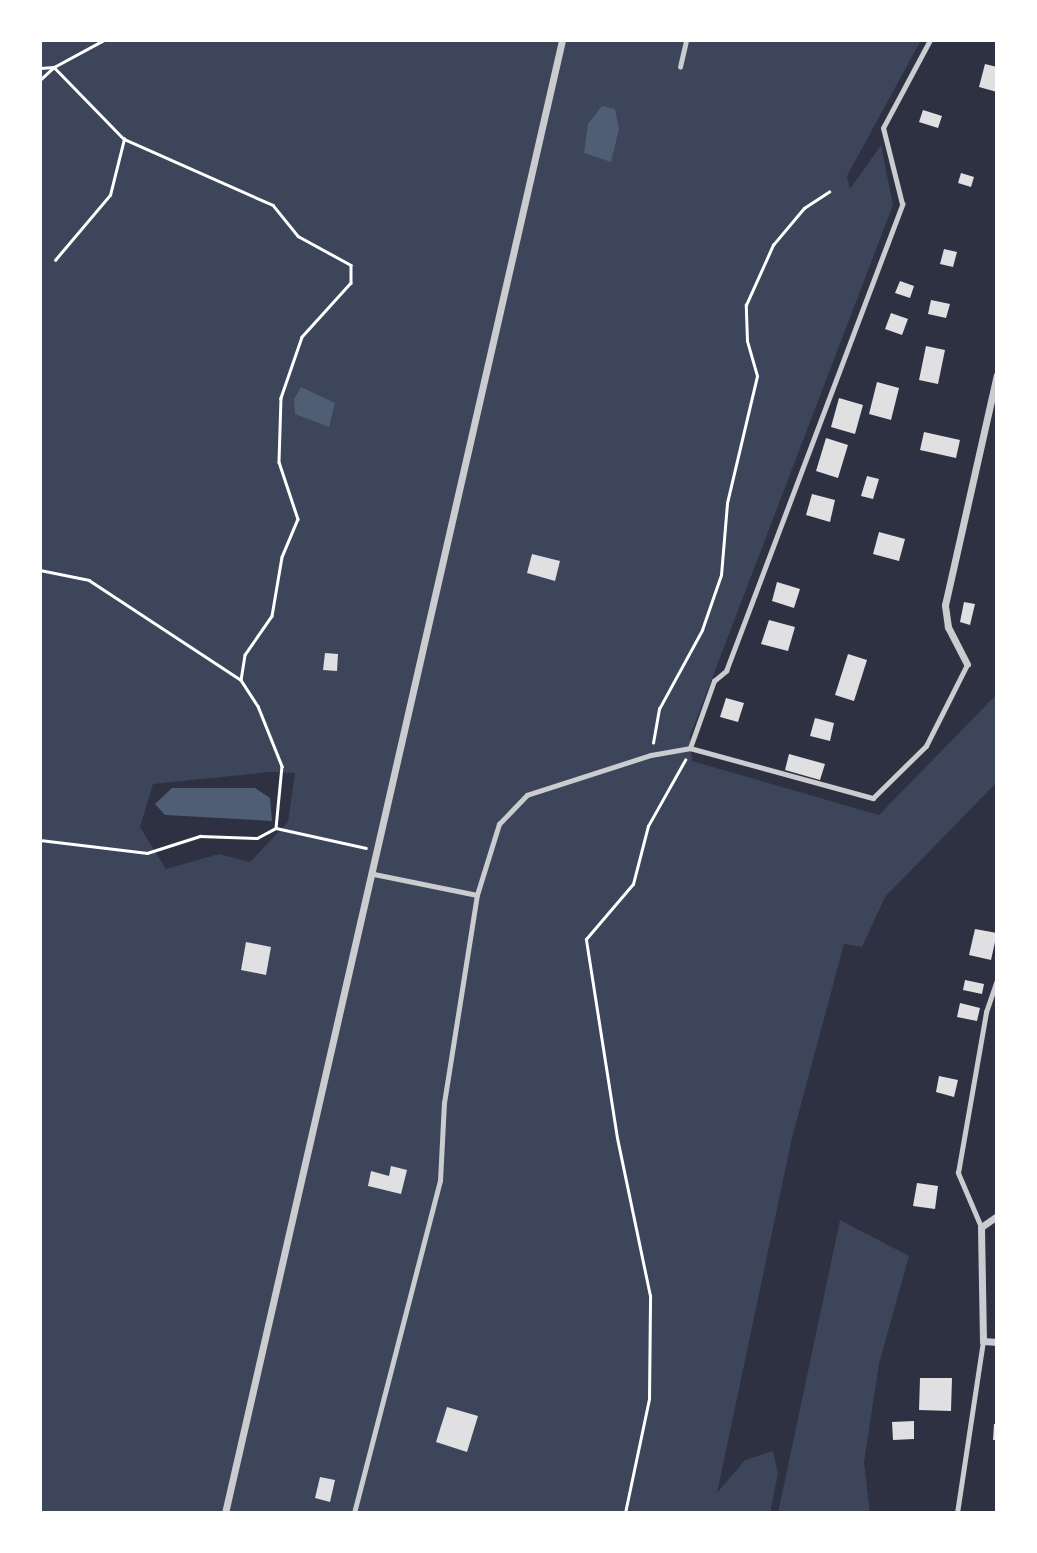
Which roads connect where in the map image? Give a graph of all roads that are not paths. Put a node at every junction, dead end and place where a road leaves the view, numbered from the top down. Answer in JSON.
{"nodes":[{"id":1,"x":562,"y":40,"type":"edge"},
{"id":2,"x":686,"y":40,"type":"edge"},
{"id":3,"x":930,"y":40,"type":"edge"},
{"id":4,"x":680,"y":67,"type":"dead end"},
{"id":5,"x":997,"y":375,"type":"edge"},
{"id":6,"x":967,"y":664,"type":"joint"},
{"id":7,"x":690,"y":748,"type":"junction"},
{"id":8,"x":374,"y":874,"type":"junction"},
{"id":9,"x":477,"y":895,"type":"junction"},
{"id":10,"x":997,"y":980,"type":"edge"},
{"id":11,"x":997,"y":1216,"type":"edge"},
{"id":12,"x":981,"y":1227,"type":"junction"},
{"id":13,"x":983,"y":1341,"type":"junction"},
{"id":14,"x":997,"y":1342,"type":"edge"},
{"id":15,"x":225,"y":1513,"type":"edge"},
{"id":16,"x":354,"y":1513,"type":"edge"},
{"id":17,"x":957,"y":1513,"type":"edge"}],
"edges":[{"from":1,"to":8,"type":"street"},
{"from":2,"to":4,"type":"lane"},
{"from":3,"to":7,"type":"lane"},
{"from":5,"to":6,"type":"street"},
{"from":6,"to":7,"type":"lane"},
{"from":7,"to":9,"type":"lane"},
{"from":8,"to":9,"type":"lane"},
{"from":8,"to":15,"type":"street"},
{"from":9,"to":16,"type":"lane"},
{"from":10,"to":12,"type":"lane"},
{"from":11,"to":12,"type":"street"},
{"from":12,"to":13,"type":"street"},
{"from":13,"to":14,"type":"street"},
{"from":13,"to":17,"type":"lane"}]}
